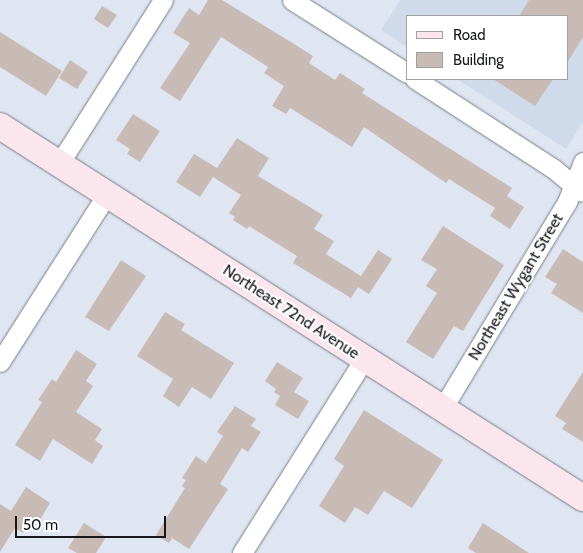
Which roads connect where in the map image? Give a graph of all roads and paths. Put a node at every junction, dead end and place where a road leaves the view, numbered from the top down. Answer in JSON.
{"nodes":[{"id":1,"x":163,"y":0,"type":"edge"},
{"id":2,"x":292,"y":0,"type":"edge"},
{"id":3,"x":406,"y":72,"type":"edge"},
{"id":4,"x":417,"y":80,"type":"edge"},
{"id":5,"x":0,"y":126,"type":"edge"},
{"id":6,"x":583,"y":162,"type":"edge"},
{"id":7,"x":59,"y":164,"type":"junction"},
{"id":8,"x":578,"y":190,"type":"edge"},
{"id":9,"x":107,"y":194,"type":"junction"},
{"id":10,"x":364,"y":359,"type":"junction"},
{"id":11,"x":0,"y":362,"type":"edge"},
{"id":12,"x":442,"y":408,"type":"junction"},
{"id":13,"x":583,"y":498,"type":"edge"},
{"id":14,"x":242,"y":553,"type":"edge"}],
"edges":[{"from":1,"to":7,"type":"street"},
{"from":2,"to":3,"type":"street"},
{"from":4,"to":8,"type":"street"},
{"from":5,"to":7,"type":"street","name":"Northeast 72nd Avenue"},
{"from":6,"to":8,"type":"street","name":"Northeast Wygant Street"},
{"from":7,"to":9,"type":"street","name":"Northeast 72nd Avenue"},
{"from":8,"to":12,"type":"street","name":"Northeast Wygant Street"},
{"from":9,"to":10,"type":"street","name":"Northeast 72nd Avenue"},
{"from":9,"to":11,"type":"street"},
{"from":10,"to":12,"type":"street","name":"Northeast 72nd Avenue"},
{"from":10,"to":14,"type":"street"},
{"from":12,"to":13,"type":"street","name":"Northeast 72nd Avenue"}]}
